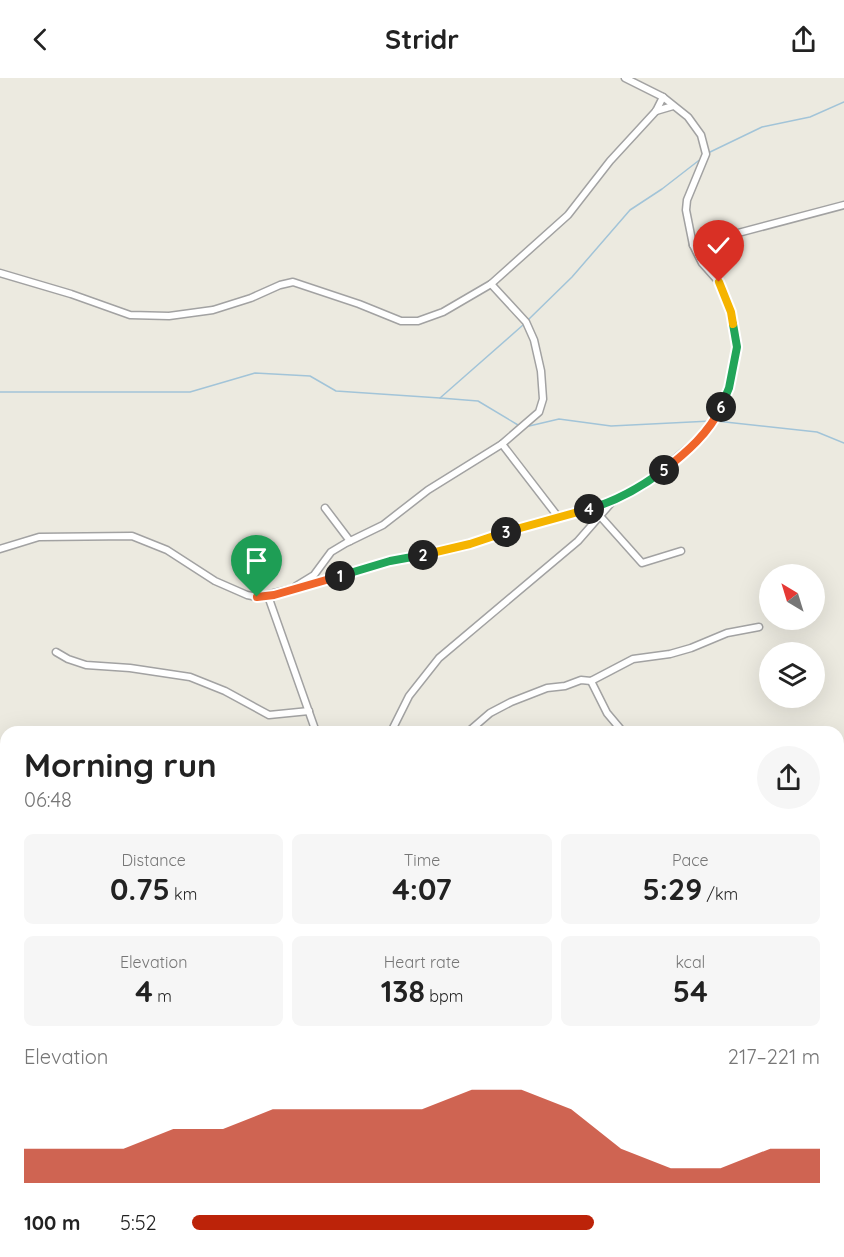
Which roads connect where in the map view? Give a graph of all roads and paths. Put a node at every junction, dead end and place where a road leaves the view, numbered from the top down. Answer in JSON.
{"nodes":[{"id":1,"x":625,"y":78,"type":"edge"},
{"id":2,"x":663,"y":97,"type":"junction"},
{"id":3,"x":673,"y":106,"type":"junction"},
{"id":4,"x":656,"y":111,"type":"junction"},
{"id":5,"x":844,"y":205,"type":"edge"},
{"id":6,"x":693,"y":245,"type":"junction"},
{"id":7,"x":0,"y":273,"type":"edge"},
{"id":8,"x":491,"y":284,"type":"junction"},
{"id":9,"x":502,"y":444,"type":"junction"},
{"id":10,"x":612,"y":502,"type":"junction"},
{"id":11,"x":326,"y":507,"type":"dead end"},
{"id":12,"x":600,"y":516,"type":"junction"},
{"id":13,"x":559,"y":518,"type":"junction"},
{"id":14,"x":350,"y":541,"type":"junction"},
{"id":15,"x":0,"y":549,"type":"edge"},
{"id":16,"x":681,"y":551,"type":"dead end"},
{"id":17,"x":271,"y":595,"type":"junction"},
{"id":18,"x":759,"y":627,"type":"dead end"},
{"id":19,"x":57,"y":652,"type":"dead end"},
{"id":20,"x":591,"y":681,"type":"junction"},
{"id":21,"x":309,"y":711,"type":"junction"},
{"id":22,"x":314,"y":726,"type":"edge"},
{"id":23,"x":394,"y":726,"type":"edge"},
{"id":24,"x":475,"y":726,"type":"edge"},
{"id":25,"x":618,"y":726,"type":"edge"}],
"edges":[{"from":1,"to":2,"type":"street"},
{"from":2,"to":3,"type":"street"},
{"from":2,"to":4,"type":"street"},
{"from":3,"to":4,"type":"street"},
{"from":3,"to":6,"type":"street"},
{"from":4,"to":8,"type":"street"},
{"from":5,"to":6,"type":"street"},
{"from":6,"to":10,"type":"street"},
{"from":7,"to":8,"type":"street"},
{"from":8,"to":9,"type":"street"},
{"from":9,"to":13,"type":"street"},
{"from":9,"to":14,"type":"street"},
{"from":10,"to":12,"type":"street"},
{"from":10,"to":13,"type":"street"},
{"from":11,"to":14,"type":"street"},
{"from":12,"to":16,"type":"street"},
{"from":12,"to":23,"type":"street"},
{"from":13,"to":17,"type":"street"},
{"from":14,"to":17,"type":"street"},
{"from":15,"to":17,"type":"street"},
{"from":17,"to":21,"type":"street"},
{"from":18,"to":20,"type":"street"},
{"from":19,"to":21,"type":"street"},
{"from":20,"to":24,"type":"street"},
{"from":20,"to":25,"type":"street"},
{"from":21,"to":22,"type":"street"}]}
